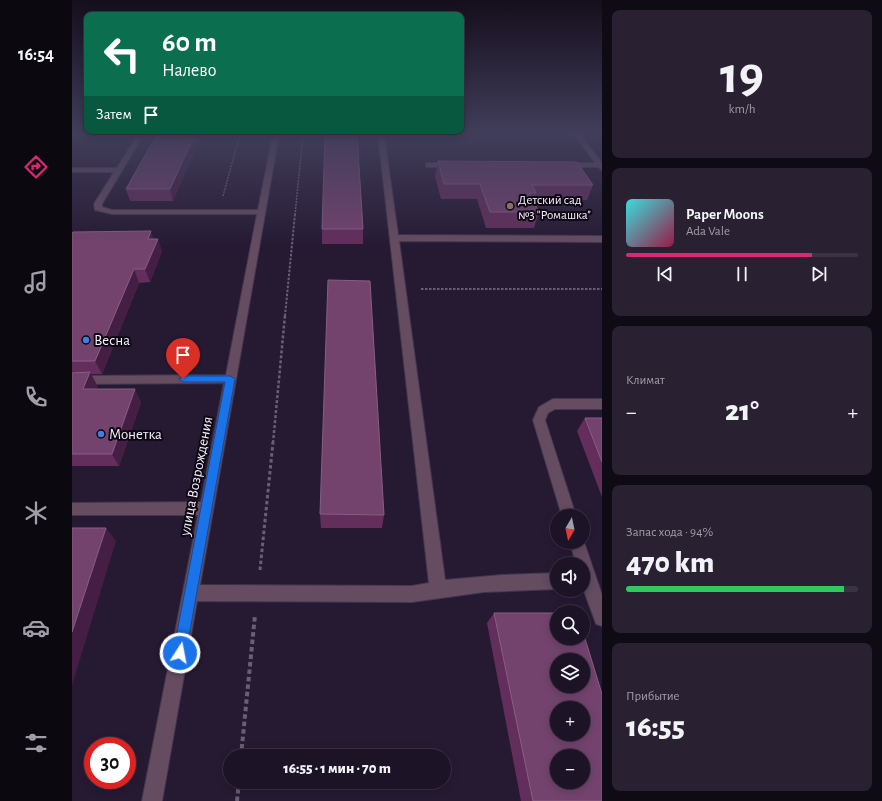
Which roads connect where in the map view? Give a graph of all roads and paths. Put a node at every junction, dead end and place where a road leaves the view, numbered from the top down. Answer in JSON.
{"nodes":[{"id":1,"x":118,"y":171,"type":"edge"},
{"id":2,"x":229,"y":171,"type":"edge"},
{"id":3,"x":269,"y":171,"type":"edge"},
{"id":4,"x":299,"y":171,"type":"edge"},
{"id":5,"x":385,"y":171,"type":"edge"},
{"id":6,"x":218,"y":212,"type":"junction"},
{"id":7,"x":262,"y":212,"type":"junction"},
{"id":8,"x":394,"y":238,"type":"junction"},
{"id":9,"x":602,"y":239,"type":"edge"},
{"id":10,"x":400,"y":289,"type":"junction"},
{"id":11,"x":602,"y":289,"type":"edge"},
{"id":12,"x":230,"y":379,"type":"junction"},
{"id":13,"x":72,"y":380,"type":"edge"},
{"id":14,"x":602,"y":404,"type":"edge"},
{"id":15,"x":206,"y":508,"type":"junction"},
{"id":16,"x":72,"y":509,"type":"edge"},
{"id":17,"x":567,"y":509,"type":"edge"},
{"id":18,"x":550,"y":581,"type":"edge"},
{"id":19,"x":438,"y":589,"type":"junction"},
{"id":20,"x":590,"y":590,"type":"edge"},
{"id":21,"x":191,"y":594,"type":"junction"},
{"id":22,"x":257,"y":594,"type":"junction"},
{"id":23,"x":602,"y":618,"type":"edge"},
{"id":24,"x":242,"y":749,"type":"edge"},
{"id":25,"x":238,"y":789,"type":"edge"},
{"id":26,"x":152,"y":801,"type":"edge"},
{"id":27,"x":237,"y":801,"type":"edge"}],
"edges":[{"from":1,"to":6,"type":"street"},
{"from":2,"to":6,"type":"path"},
{"from":3,"to":7,"type":"street","name":"улица Возрождения"},
{"from":4,"to":22,"type":"path"},
{"from":5,"to":8,"type":"street"},
{"from":6,"to":7,"type":"street"},
{"from":7,"to":12,"type":"street","name":"улица Возрождения"},
{"from":8,"to":9,"type":"street"},
{"from":8,"to":10,"type":"street"},
{"from":10,"to":11,"type":"path"},
{"from":10,"to":19,"type":"street"},
{"from":12,"to":13,"type":"street"},
{"from":12,"to":15,"type":"street","name":"улица Возрождения"},
{"from":14,"to":17,"type":"street"},
{"from":15,"to":16,"type":"street"},
{"from":15,"to":21,"type":"street","name":"улица Возрождения"},
{"from":18,"to":19,"type":"street"},
{"from":19,"to":22,"type":"street"},
{"from":20,"to":23,"type":"street"},
{"from":21,"to":22,"type":"street"},
{"from":21,"to":26,"type":"street","name":"улица Возрождения"},
{"from":22,"to":24,"type":"path"},
{"from":25,"to":27,"type":"path"}]}
